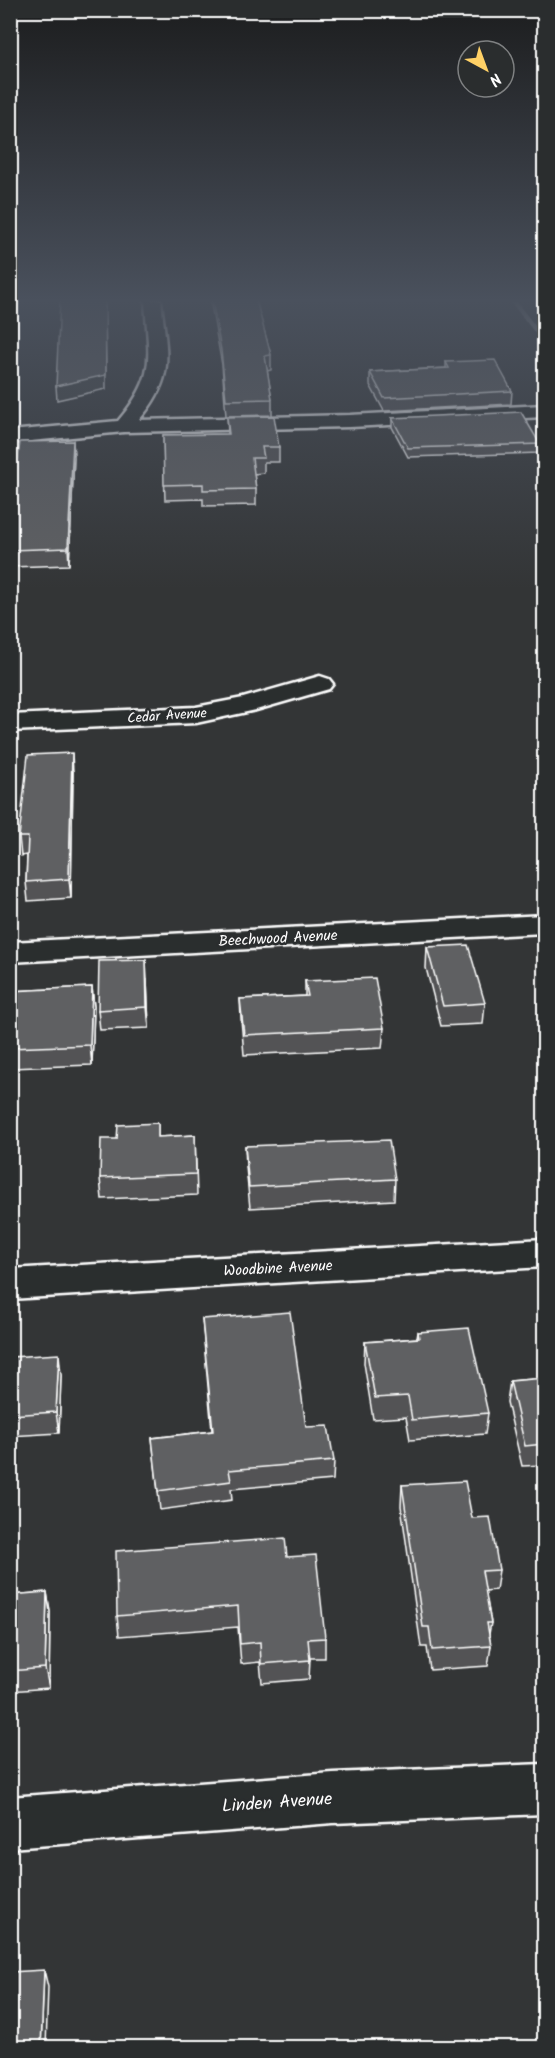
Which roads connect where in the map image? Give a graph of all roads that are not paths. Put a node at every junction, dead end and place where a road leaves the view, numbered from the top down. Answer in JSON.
{"nodes":[{"id":1,"x":148,"y":396,"type":"edge"},
{"id":2,"x":544,"y":411,"type":"edge"},
{"id":3,"x":124,"y":426,"type":"junction"},
{"id":4,"x":10,"y":437,"type":"edge"},
{"id":5,"x":320,"y":684,"type":"dead end"},
{"id":6,"x":10,"y":723,"type":"edge"},
{"id":7,"x":544,"y":924,"type":"edge"},
{"id":8,"x":10,"y":952,"type":"edge"},
{"id":9,"x":544,"y":1252,"type":"edge"},
{"id":10,"x":10,"y":1284,"type":"edge"},
{"id":11,"x":544,"y":1789,"type":"edge"},
{"id":12,"x":10,"y":1823,"type":"edge"}],
"edges":[{"from":1,"to":3,"type":"street"},
{"from":2,"to":3,"type":"street"},
{"from":3,"to":4,"type":"street"},
{"from":5,"to":6,"type":"street","name":"Cedar Avenue"},
{"from":7,"to":8,"type":"street","name":"Beechwood Avenue"},
{"from":9,"to":10,"type":"street","name":"Woodbine Avenue"},
{"from":11,"to":12,"type":"street","name":"Linden Avenue"}]}
